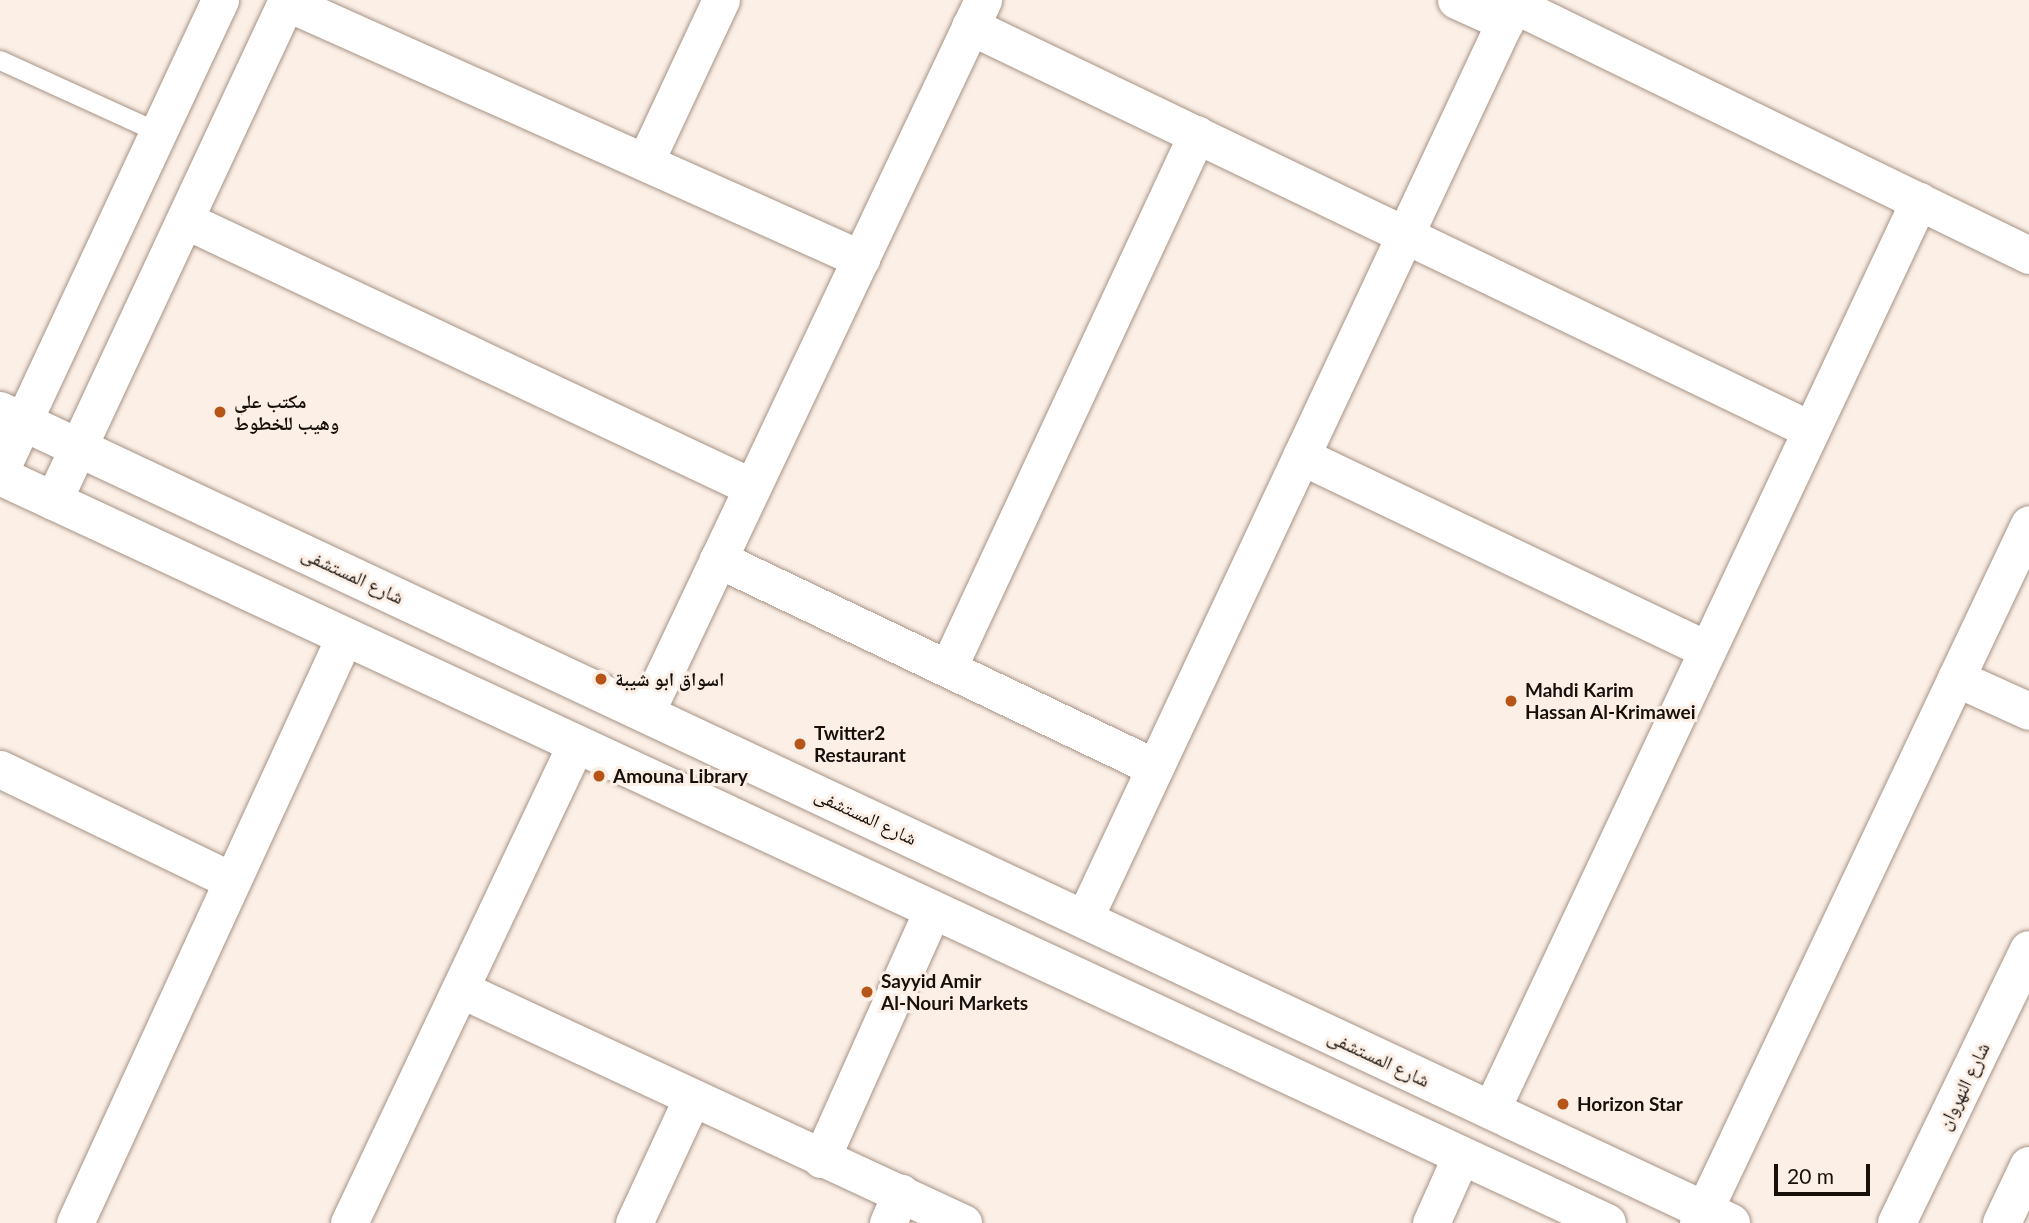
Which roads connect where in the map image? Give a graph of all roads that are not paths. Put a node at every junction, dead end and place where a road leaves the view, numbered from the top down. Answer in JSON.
{"nodes":[{"id":1,"x":220,"y":0,"type":"edge"},
{"id":2,"x":721,"y":0,"type":"edge"},
{"id":3,"x":1456,"y":0,"type":"edge"},
{"id":4,"x":287,"y":1,"type":"edge"},
{"id":5,"x":1511,"y":9,"type":"edge"},
{"id":6,"x":976,"y":13,"type":"edge"},
{"id":7,"x":0,"y":60,"type":"edge"},
{"id":8,"x":158,"y":132,"type":"junction"},
{"id":9,"x":1198,"y":134,"type":"junction"},
{"id":10,"x":645,"y":162,"type":"junction"},
{"id":11,"x":1919,"y":201,"type":"junction"},
{"id":12,"x":185,"y":220,"type":"junction"},
{"id":13,"x":1405,"y":233,"type":"junction"},
{"id":14,"x":2029,"y":255,"type":"edge"},
{"id":15,"x":861,"y":258,"type":"junction"},
{"id":16,"x":12,"y":416,"type":"edge"},
{"id":17,"x":1811,"y":430,"type":"junction"},
{"id":18,"x":78,"y":447,"type":"junction"},
{"id":19,"x":1301,"y":456,"type":"junction"},
{"id":20,"x":0,"y":474,"type":"edge"},
{"id":21,"x":752,"y":487,"type":"junction"},
{"id":22,"x":53,"y":501,"type":"junction"},
{"id":23,"x":2029,"y":524,"type":"edge"},
{"id":24,"x":718,"y":559,"type":"junction"},
{"id":25,"x":344,"y":638,"type":"junction"},
{"id":26,"x":1707,"y":650,"type":"junction"},
{"id":27,"x":948,"y":668,"type":"junction"},
{"id":28,"x":1956,"y":678,"type":"junction"},
{"id":29,"x":646,"y":712,"type":"junction"},
{"id":30,"x":2029,"y":712,"type":"edge"},
{"id":31,"x":575,"y":746,"type":"junction"},
{"id":32,"x":1155,"y":767,"type":"junction"},
{"id":33,"x":3,"y":777,"type":"edge"},
{"id":34,"x":231,"y":880,"type":"junction"},
{"id":35,"x":932,"y":911,"type":"junction"},
{"id":36,"x":1084,"y":919,"type":"junction"},
{"id":37,"x":2029,"y":950,"type":"edge"},
{"id":38,"x":460,"y":989,"type":"junction"},
{"id":39,"x":691,"y":1100,"type":"junction"},
{"id":40,"x":1491,"y":1110,"type":"junction"},
{"id":41,"x":1461,"y":1156,"type":"junction"},
{"id":42,"x":821,"y":1159,"type":"junction"},
{"id":43,"x":2029,"y":1166,"type":"edge"},
{"id":44,"x":895,"y":1208,"type":"edge"},
{"id":45,"x":1711,"y":1219,"type":"edge"},
{"id":46,"x":75,"y":1223,"type":"edge"},
{"id":47,"x":349,"y":1223,"type":"edge"},
{"id":48,"x":634,"y":1223,"type":"edge"},
{"id":49,"x":963,"y":1223,"type":"edge"},
{"id":50,"x":1431,"y":1223,"type":"edge"},
{"id":51,"x":1607,"y":1223,"type":"edge"},
{"id":52,"x":1897,"y":1223,"type":"edge"},
{"id":53,"x":2002,"y":1223,"type":"edge"}],
"edges":[{"from":1,"to":8,"type":"street"},
{"from":2,"to":10,"type":"street"},
{"from":3,"to":5,"type":"street"},
{"from":4,"to":10,"type":"street"},
{"from":4,"to":12,"type":"street"},
{"from":5,"to":11,"type":"street"},
{"from":5,"to":13,"type":"street"},
{"from":6,"to":9,"type":"street"},
{"from":6,"to":15,"type":"street"},
{"from":7,"to":8,"type":"lane"},
{"from":8,"to":16,"type":"street"},
{"from":9,"to":13,"type":"street"},
{"from":9,"to":27,"type":"street"},
{"from":10,"to":15,"type":"street"},
{"from":11,"to":14,"type":"street"},
{"from":11,"to":17,"type":"street"},
{"from":12,"to":18,"type":"street"},
{"from":12,"to":21,"type":"street"},
{"from":13,"to":17,"type":"street"},
{"from":13,"to":19,"type":"street"},
{"from":15,"to":21,"type":"street"},
{"from":16,"to":18,"type":"street","name":"شارع المستشفى"},
{"from":16,"to":20,"type":"street"},
{"from":17,"to":26,"type":"street"},
{"from":18,"to":22,"type":"street"},
{"from":18,"to":29,"type":"street","name":"شارع المستشفى"},
{"from":19,"to":26,"type":"street"},
{"from":19,"to":32,"type":"street"},
{"from":20,"to":22,"type":"street"},
{"from":21,"to":24,"type":"street"},
{"from":22,"to":25,"type":"street"},
{"from":23,"to":28,"type":"street"},
{"from":24,"to":27,"type":"street"},
{"from":24,"to":29,"type":"street"},
{"from":25,"to":31,"type":"street"},
{"from":25,"to":34,"type":"street"},
{"from":26,"to":40,"type":"street"},
{"from":27,"to":32,"type":"street"},
{"from":28,"to":30,"type":"street"},
{"from":28,"to":45,"type":"street"},
{"from":29,"to":36,"type":"street","name":"شارع المستشفى"},
{"from":31,"to":35,"type":"street"},
{"from":31,"to":38,"type":"street"},
{"from":32,"to":36,"type":"street"},
{"from":33,"to":34,"type":"street"},
{"from":34,"to":46,"type":"street"},
{"from":35,"to":41,"type":"street"},
{"from":35,"to":42,"type":"street"},
{"from":36,"to":40,"type":"street","name":"شارع المستشفى"},
{"from":37,"to":52,"type":"street","name":"شارع النهروان"},
{"from":38,"to":39,"type":"street"},
{"from":38,"to":47,"type":"street"},
{"from":39,"to":42,"type":"street"},
{"from":39,"to":48,"type":"street"},
{"from":40,"to":45,"type":"street","name":"شارع المستشفى"},
{"from":41,"to":50,"type":"street"},
{"from":41,"to":51,"type":"street"},
{"from":42,"to":44,"type":"street"},
{"from":43,"to":53,"type":"street"},
{"from":44,"to":49,"type":"street"}]}
